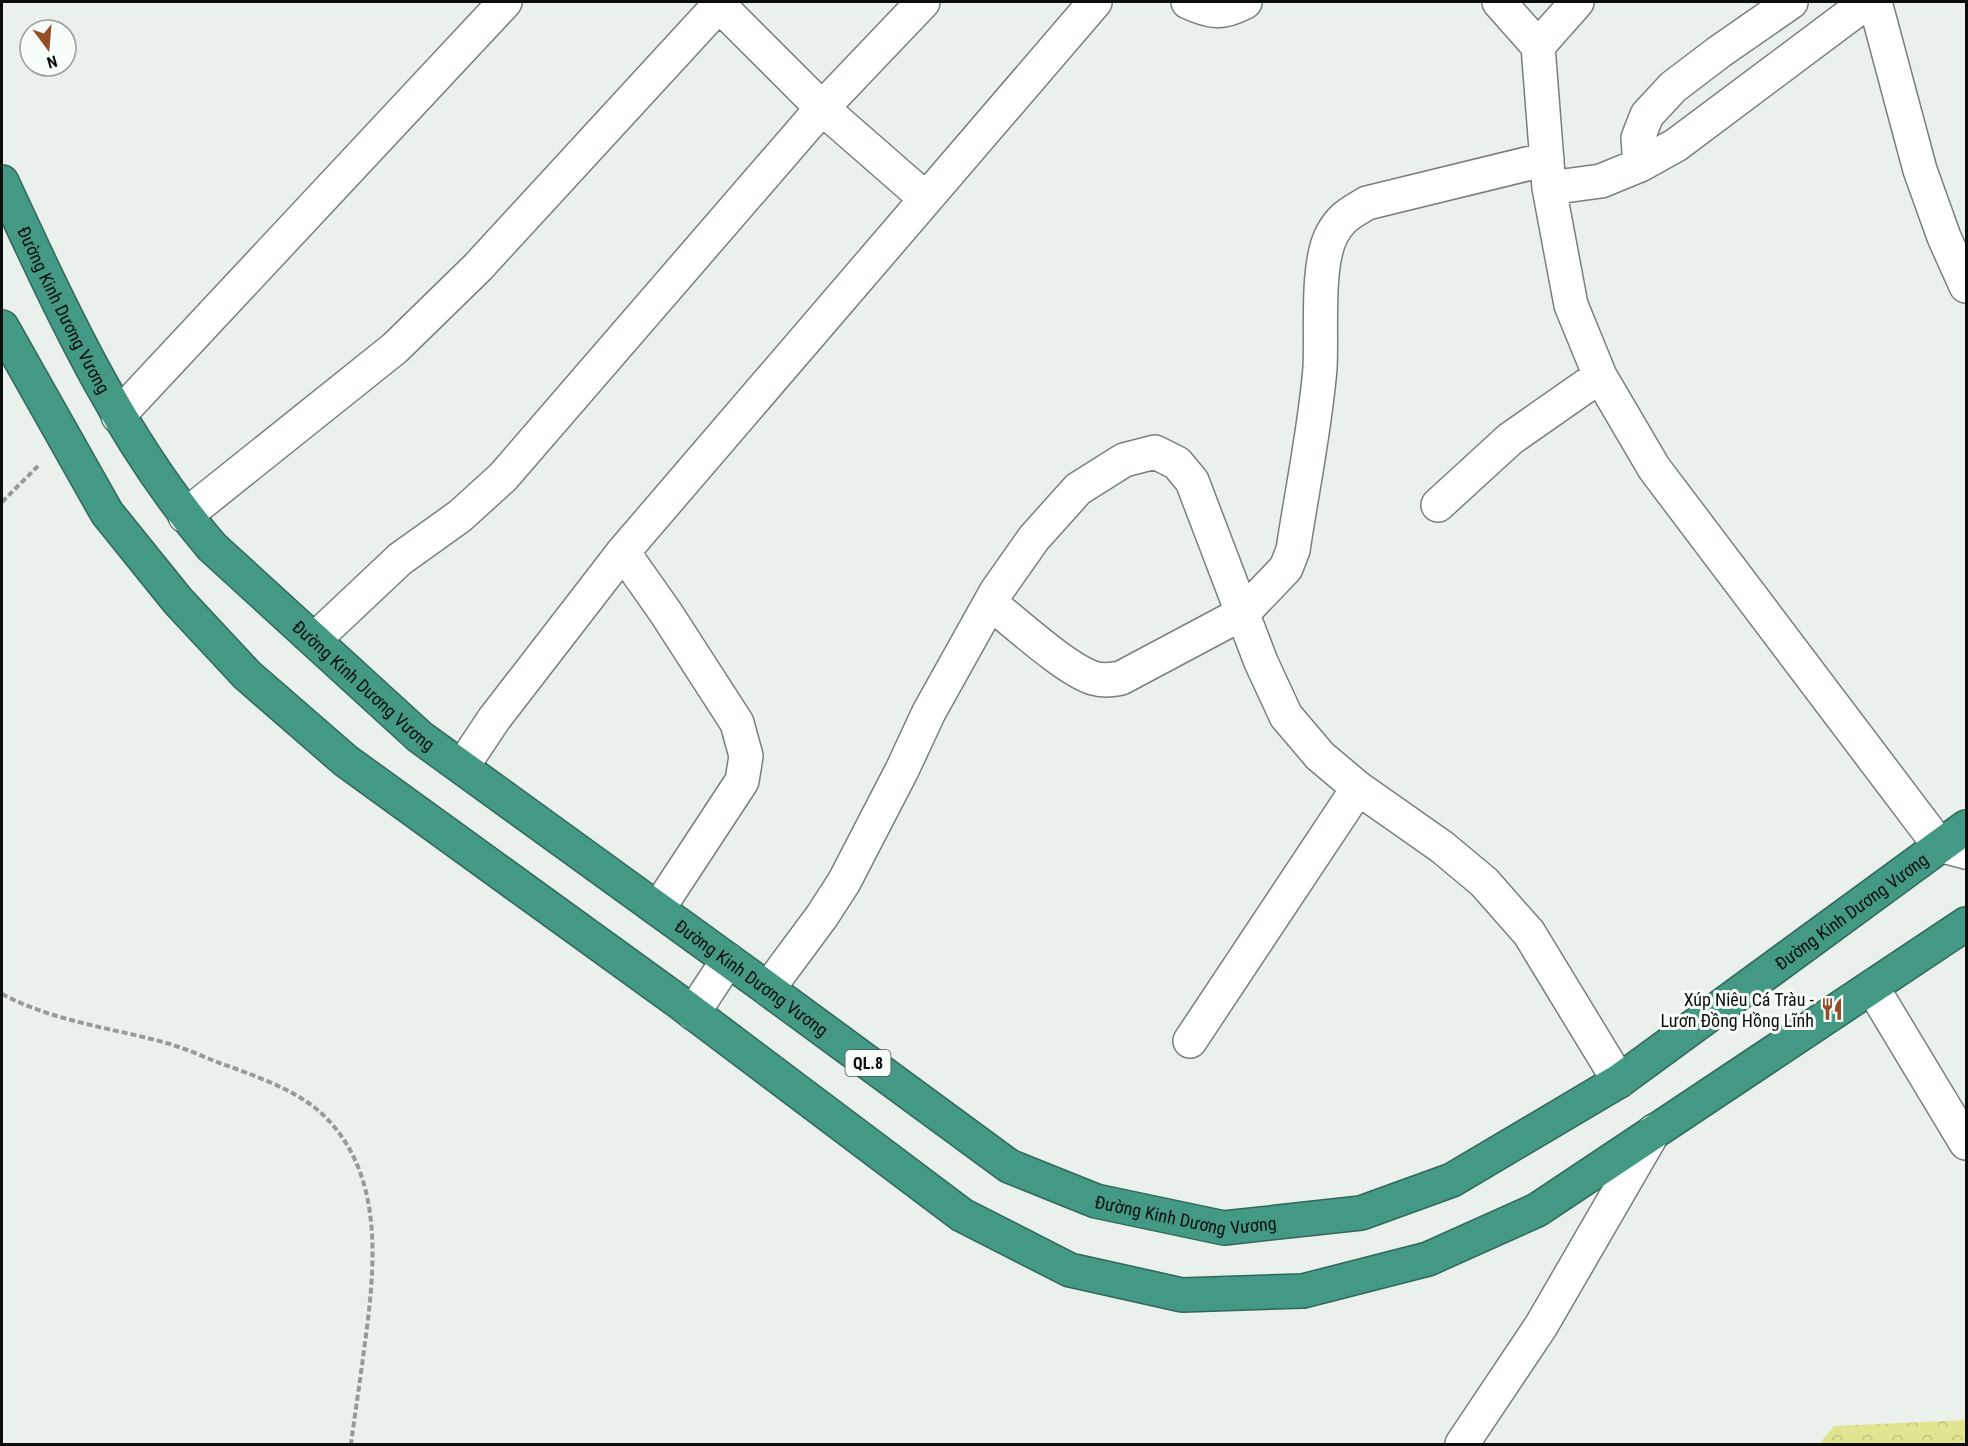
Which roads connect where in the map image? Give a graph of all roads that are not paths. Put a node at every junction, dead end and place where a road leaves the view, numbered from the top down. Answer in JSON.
{"nodes":[{"id":1,"x":505,"y":2,"type":"edge"},
{"id":2,"x":923,"y":2,"type":"edge"},
{"id":3,"x":1095,"y":2,"type":"edge"},
{"id":4,"x":1188,"y":2,"type":"edge"},
{"id":5,"x":1245,"y":2,"type":"edge"},
{"id":6,"x":1499,"y":2,"type":"edge"},
{"id":7,"x":1577,"y":2,"type":"edge"},
{"id":8,"x":1791,"y":2,"type":"edge"},
{"id":9,"x":1867,"y":2,"type":"edge"},
{"id":10,"x":1875,"y":2,"type":"edge"},
{"id":11,"x":717,"y":3,"type":"edge"},
{"id":12,"x":1538,"y":46,"type":"junction"},
{"id":13,"x":822,"y":108,"type":"junction"},
{"id":14,"x":1640,"y":165,"type":"junction"},
{"id":15,"x":1548,"y":174,"type":"junction"},
{"id":16,"x":2,"y":182,"type":"edge"},
{"id":17,"x":925,"y":198,"type":"junction"},
{"id":18,"x":1966,"y":286,"type":"edge"},
{"id":19,"x":2,"y":327,"type":"edge"},
{"id":20,"x":1600,"y":376,"type":"junction"},
{"id":21,"x":118,"y":416,"type":"junction"},
{"id":22,"x":1438,"y":505,"type":"dead end"},
{"id":23,"x":185,"y":516,"type":"junction"},
{"id":24,"x":623,"y":552,"type":"junction"},
{"id":25,"x":990,"y":603,"type":"junction"},
{"id":26,"x":1243,"y":613,"type":"junction"},
{"id":27,"x":314,"y":640,"type":"junction"},
{"id":28,"x":462,"y":767,"type":"junction"},
{"id":29,"x":1358,"y":788,"type":"junction"},
{"id":30,"x":1966,"y":826,"type":"edge"},
{"id":31,"x":1953,"y":848,"type":"edge"},
{"id":32,"x":658,"y":909,"type":"junction"},
{"id":33,"x":1966,"y":924,"type":"edge"},
{"id":34,"x":728,"y":960,"type":"junction"},
{"id":35,"x":1872,"y":987,"type":"junction"},
{"id":36,"x":768,"y":989,"type":"junction"},
{"id":37,"x":693,"y":1013,"type":"junction"},
{"id":38,"x":1190,"y":1041,"type":"dead end"},
{"id":39,"x":1619,"y":1081,"type":"junction"},
{"id":40,"x":1654,"y":1131,"type":"junction"},
{"id":41,"x":1966,"y":1143,"type":"edge"},
{"id":42,"x":1462,"y":1444,"type":"edge"}],
"edges":[{"from":1,"to":21,"type":"street"},
{"from":2,"to":13,"type":"street"},
{"from":3,"to":17,"type":"street"},
{"from":4,"to":5,"type":"street"},
{"from":6,"to":12,"type":"street"},
{"from":7,"to":12,"type":"street"},
{"from":8,"to":14,"type":"street"},
{"from":9,"to":14,"type":"street"},
{"from":10,"to":18,"type":"street"},
{"from":11,"to":13,"type":"street"},
{"from":11,"to":23,"type":"street"},
{"from":12,"to":15,"type":"street"},
{"from":13,"to":17,"type":"street"},
{"from":13,"to":27,"type":"street"},
{"from":14,"to":15,"type":"street"},
{"from":15,"to":20,"type":"street"},
{"from":15,"to":26,"type":"street"},
{"from":16,"to":21,"type":"highway","name":"Đường Kinh Dương Vương","number":"QL.8"},
{"from":17,"to":24,"type":"street"},
{"from":19,"to":37,"type":"highway"},
{"from":20,"to":22,"type":"street"},
{"from":20,"to":31,"type":"street"},
{"from":21,"to":23,"type":"highway","name":"Đường Kinh Dương Vương","number":"QL.8"},
{"from":23,"to":27,"type":"highway","name":"Đường Kinh Dương Vương","number":"QL.8"},
{"from":24,"to":28,"type":"street"},
{"from":24,"to":32,"type":"street"},
{"from":25,"to":26,"type":"street"},
{"from":25,"to":26,"type":"street"},
{"from":25,"to":36,"type":"street"},
{"from":26,"to":29,"type":"street"},
{"from":27,"to":28,"type":"highway","name":"Đường Kinh Dương Vương","number":"QL.8"},
{"from":28,"to":32,"type":"highway","name":"Đường Kinh Dương Vương","number":"QL.8"},
{"from":29,"to":38,"type":"street"},
{"from":29,"to":39,"type":"street"},
{"from":30,"to":31,"type":"highway","name":"Đường Kinh Dương Vương","number":"QL.8"},
{"from":31,"to":39,"type":"highway","name":"Đường Kinh Dương Vương","number":"QL.8"},
{"from":32,"to":34,"type":"highway","name":"Đường Kinh Dương Vương","number":"QL.8"},
{"from":33,"to":35,"type":"highway"},
{"from":34,"to":36,"type":"highway","name":"Đường Kinh Dương Vương","number":"QL.8"},
{"from":34,"to":37,"type":"street"},
{"from":35,"to":40,"type":"highway"},
{"from":35,"to":41,"type":"street"},
{"from":36,"to":39,"type":"highway","name":"Đường Kinh Dương Vương","number":"QL.8"},
{"from":37,"to":40,"type":"highway"},
{"from":40,"to":42,"type":"street"}]}
